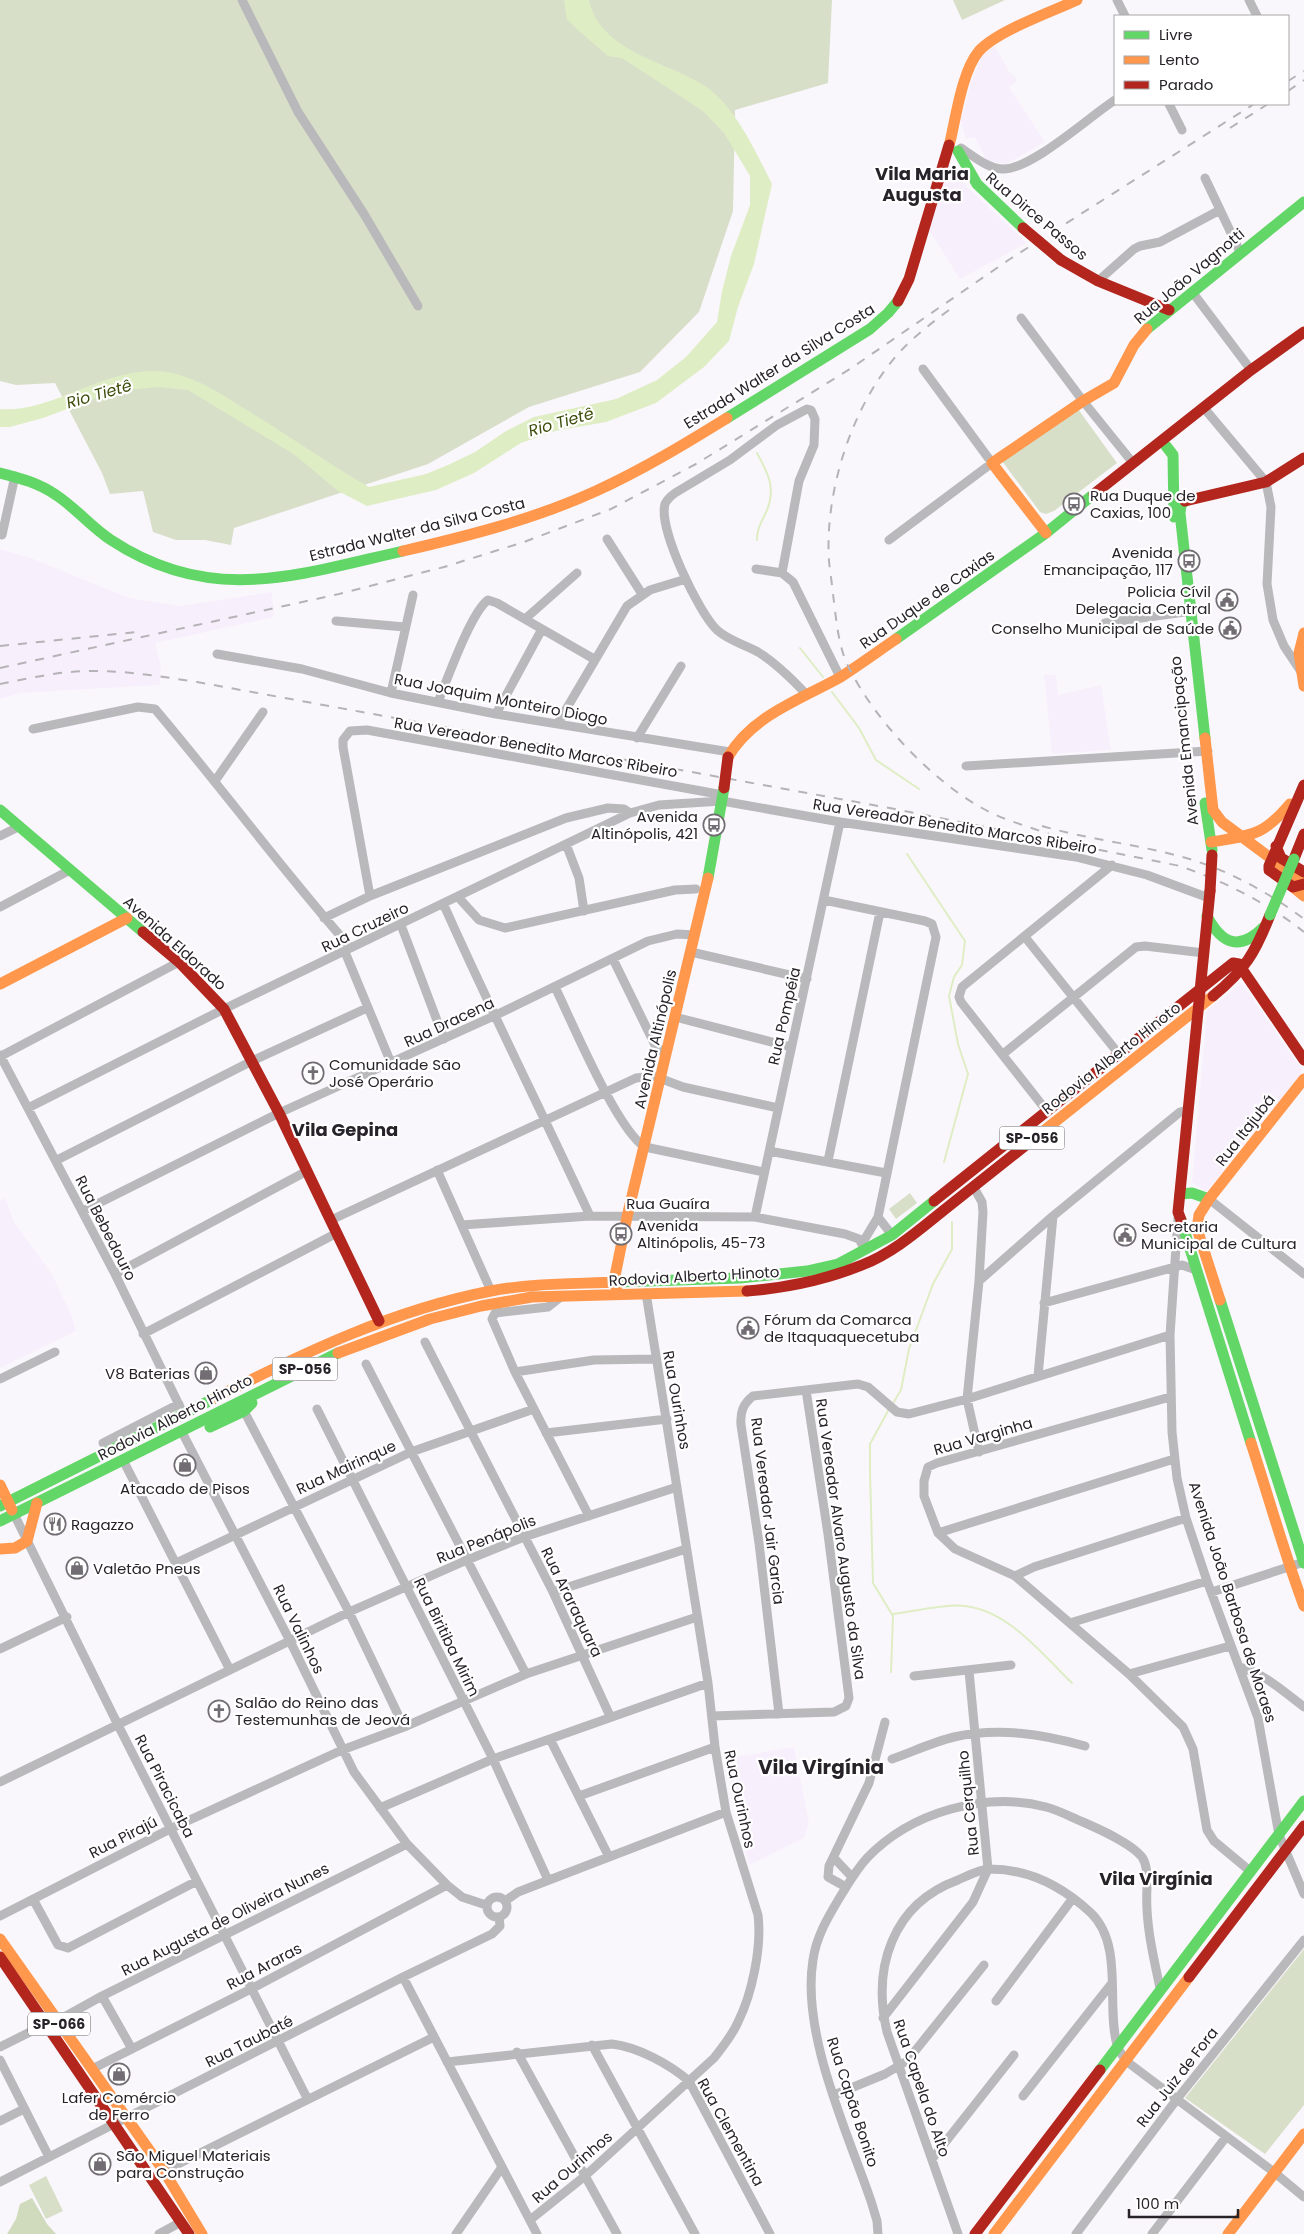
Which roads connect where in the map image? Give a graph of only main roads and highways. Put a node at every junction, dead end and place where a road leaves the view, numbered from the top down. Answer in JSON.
{"nodes":[{"id":1,"x":1077,"y":0,"type":"edge"},
{"id":2,"x":955,"y":146,"type":"junction"},
{"id":3,"x":1304,"y":202,"type":"edge"},
{"id":4,"x":1169,"y":310,"type":"junction"},
{"id":5,"x":1304,"y":332,"type":"edge"},
{"id":6,"x":1172,"y":433,"type":"junction"},
{"id":7,"x":1166,"y":446,"type":"junction"},
{"id":8,"x":1154,"y":447,"type":"junction"},
{"id":9,"x":1304,"y":458,"type":"edge"},
{"id":10,"x":1174,"y":468,"type":"junction"},
{"id":11,"x":0,"y":473,"type":"edge"},
{"id":12,"x":1173,"y":501,"type":"junction"},
{"id":13,"x":1185,"y":501,"type":"junction"},
{"id":14,"x":1046,"y":533,"type":"junction"},
{"id":15,"x":1188,"y":611,"type":"junction"},
{"id":16,"x":1304,"y":633,"type":"edge"},
{"id":17,"x":1304,"y":686,"type":"edge"},
{"id":18,"x":1204,"y":751,"type":"junction"},
{"id":19,"x":1302,"y":788,"type":"edge"},
{"id":20,"x":723,"y":795,"type":"joint"},
{"id":21,"x":0,"y":810,"type":"edge"},
{"id":22,"x":1304,"y":834,"type":"edge"},
{"id":23,"x":1242,"y":838,"type":"junction"},
{"id":24,"x":1211,"y":842,"type":"junction"},
{"id":25,"x":1276,"y":846,"type":"junction"},
{"id":26,"x":1269,"y":865,"type":"junction"},
{"id":27,"x":1304,"y":872,"type":"edge"},
{"id":28,"x":1300,"y":885,"type":"edge"},
{"id":29,"x":1304,"y":896,"type":"edge"},
{"id":30,"x":1207,"y":916,"type":"junction"},
{"id":31,"x":127,"y":918,"type":"junction"},
{"id":32,"x":1268,"y":919,"type":"junction"},
{"id":33,"x":1238,"y":966,"type":"junction"},
{"id":34,"x":0,"y":984,"type":"edge"},
{"id":35,"x":1201,"y":989,"type":"junction"},
{"id":36,"x":1199,"y":1008,"type":"junction"},
{"id":37,"x":1304,"y":1060,"type":"edge"},
{"id":38,"x":1304,"y":1079,"type":"edge"},
{"id":39,"x":1180,"y":1194,"type":"junction"},
{"id":40,"x":1209,"y":1200,"type":"junction"},
{"id":41,"x":1178,"y":1212,"type":"junction"},
{"id":42,"x":1199,"y":1215,"type":"junction"},
{"id":43,"x":696,"y":1279,"type":"junction"},
{"id":44,"x":614,"y":1281,"type":"junction"},
{"id":45,"x":646,"y":1292,"type":"junction"},
{"id":46,"x":618,"y":1295,"type":"junction"},
{"id":47,"x":380,"y":1321,"type":"junction"},
{"id":48,"x":263,"y":1390,"type":"junction"},
{"id":49,"x":1255,"y":1409,"type":"junction"},
{"id":50,"x":1241,"y":1412,"type":"junction"},
{"id":51,"x":166,"y":1437,"type":"junction"},
{"id":52,"x":0,"y":1485,"type":"edge"},
{"id":53,"x":37,"y":1503,"type":"junction"},
{"id":54,"x":4,"y":1504,"type":"edge"},
{"id":55,"x":14,"y":1514,"type":"junction"},
{"id":56,"x":0,"y":1521,"type":"edge"},
{"id":57,"x":0,"y":1549,"type":"edge"},
{"id":58,"x":1304,"y":1563,"type":"edge"},
{"id":59,"x":1304,"y":1606,"type":"edge"},
{"id":60,"x":1304,"y":1800,"type":"edge"},
{"id":61,"x":1304,"y":1826,"type":"edge"},
{"id":62,"x":0,"y":1939,"type":"edge"},
{"id":63,"x":0,"y":1957,"type":"edge"},
{"id":64,"x":52,"y":2022,"type":"junction"},
{"id":65,"x":1072,"y":2104,"type":"junction"},
{"id":66,"x":1086,"y":2114,"type":"junction"},
{"id":67,"x":1304,"y":2134,"type":"edge"},
{"id":68,"x":1233,"y":2232,"type":"edge"},
{"id":69,"x":189,"y":2234,"type":"edge"},
{"id":70,"x":202,"y":2234,"type":"edge"},
{"id":71,"x":975,"y":2234,"type":"edge"},
{"id":72,"x":994,"y":2234,"type":"edge"}],
"edges":[{"from":1,"to":2,"type":"main road"},
{"from":2,"to":4,"type":"main road","name":"Rua Dirce Passos","bridge":true},
{"from":2,"to":11,"type":"main road","name":"Estrada Walter da Silva Costa"},
{"from":3,"to":4,"type":"main road","name":"Rua João Vagnotti"},
{"from":4,"to":14,"type":"main road","name":"Rua João Vagnotti"},
{"from":5,"to":6,"type":"main road","name":"Rua Duque de Caxias"},
{"from":6,"to":7,"type":"main road"},
{"from":6,"to":8,"type":"main road","name":"Rua Duque de Caxias"},
{"from":7,"to":8,"type":"main road"},
{"from":7,"to":10,"type":"main road","name":"Avenida Emancipação"},
{"from":8,"to":12,"type":"main road"},
{"from":8,"to":14,"type":"main road","name":"Rua Duque de Caxias"},
{"from":9,"to":13,"type":"main road"},
{"from":10,"to":12,"type":"main road","name":"Avenida Emancipação"},
{"from":10,"to":13,"type":"main road"},
{"from":12,"to":15,"type":"main road","name":"Avenida Emancipação"},
{"from":13,"to":15,"type":"main road","name":"Avenida Emancipação"},
{"from":14,"to":20,"type":"main road","name":"Rua Duque de Caxias","bridge":true},
{"from":15,"to":18,"type":"main road","name":"Avenida Emancipação"},
{"from":16,"to":17,"type":"main road"},
{"from":18,"to":23,"type":"main road","name":"Avenida Emancipação"},
{"from":18,"to":24,"type":"main road","name":"Avenida Emancipação"},
{"from":19,"to":23,"type":"main road"},
{"from":19,"to":25,"type":"main road"},
{"from":20,"to":44,"type":"main road","name":"Avenida Altinópolis"},
{"from":21,"to":31,"type":"main road","name":"Avenida Eldorado"},
{"from":22,"to":32,"type":"main road","name":"Rodovia Alberto Hinoto","number":"SP-056","bridge":true},
{"from":23,"to":24,"type":"main road"},
{"from":23,"to":26,"type":"main road"},
{"from":24,"to":30,"type":"main road","name":"Avenida Emancipação","bridge":true},
{"from":25,"to":26,"type":"main road"},
{"from":25,"to":27,"type":"main road"},
{"from":26,"to":28,"type":"main road"},
{"from":28,"to":29,"type":"main road"},
{"from":30,"to":32,"type":"main road"},
{"from":30,"to":35,"type":"main road","name":"Avenida João Barbosa de Moraes"},
{"from":31,"to":34,"type":"main road"},
{"from":31,"to":47,"type":"main road","name":"Avenida Eldorado"},
{"from":32,"to":33,"type":"main road","name":"Rodovia Alberto Hinoto","number":"SP-056"},
{"from":33,"to":35,"type":"main road","name":"Rodovia Alberto Hinoto","number":"SP-056"},
{"from":33,"to":36,"type":"main road","name":"Rodovia Alberto Hinoto","number":"SP-056"},
{"from":33,"to":37,"type":"main road"},
{"from":35,"to":36,"type":"main road","name":"Avenida João Barbosa de Moraes"},
{"from":35,"to":43,"type":"main road","name":"Rodovia Alberto Hinoto","number":"SP-056"},
{"from":36,"to":39,"type":"main road","name":"Avenida João Barbosa de Moraes"},
{"from":36,"to":45,"type":"main road","name":"Rodovia Alberto Hinoto","number":"SP-056"},
{"from":38,"to":40,"type":"main road","name":"Rua Itajubá"},
{"from":39,"to":40,"type":"main road"},
{"from":39,"to":41,"type":"main road","name":"Avenida João Barbosa de Moraes"},
{"from":40,"to":42,"type":"main road","name":"Rua Itajubá"},
{"from":41,"to":42,"type":"main road"},
{"from":41,"to":50,"type":"main road"},
{"from":42,"to":49,"type":"main road"},
{"from":43,"to":44,"type":"main road","name":"Rodovia Alberto Hinoto","number":"SP-056"},
{"from":43,"to":45,"type":"main road"},
{"from":44,"to":46,"type":"main road","name":"Avenida Altinópolis"},
{"from":44,"to":47,"type":"main road","name":"Rodovia Alberto Hinoto","number":"SP-056"},
{"from":45,"to":46,"type":"main road","name":"Rodovia Alberto Hinoto","number":"SP-056"},
{"from":46,"to":48,"type":"main road","name":"Rodovia Alberto Hinoto","number":"SP-056"},
{"from":47,"to":54,"type":"main road","name":"Rodovia Alberto Hinoto","number":"SP-056"},
{"from":48,"to":51,"type":"main road","name":"Rodovia Alberto Hinoto","number":"SP-056"},
{"from":48,"to":51,"type":"main road"},
{"from":49,"to":50,"type":"main road"},
{"from":49,"to":58,"type":"main road"},
{"from":50,"to":59,"type":"main road"},
{"from":51,"to":53,"type":"main road","name":"Rodovia Alberto Hinoto","number":"SP-056"},
{"from":52,"to":54,"type":"main road","name":"Rua Piracicaba"},
{"from":53,"to":55,"type":"main road","name":"Rodovia Alberto Hinoto","number":"SP-056"},
{"from":53,"to":57,"type":"main road"},
{"from":54,"to":55,"type":"main road","name":"Rua Piracicaba"},
{"from":55,"to":56,"type":"main road","name":"Rodovia Alberto Hinoto","number":"SP-056"},
{"from":60,"to":65,"type":"main road"},
{"from":61,"to":66,"type":"main road"},
{"from":62,"to":64,"type":"main road","number":"SP-066"},
{"from":63,"to":64,"type":"main road","number":"SP-066"},
{"from":64,"to":69,"type":"main road","number":"SP-066"},
{"from":64,"to":70,"type":"main road","number":"SP-066"},
{"from":65,"to":66,"type":"main road"},
{"from":65,"to":71,"type":"main road"},
{"from":66,"to":72,"type":"main road"},
{"from":67,"to":68,"type":"main road"}]}
